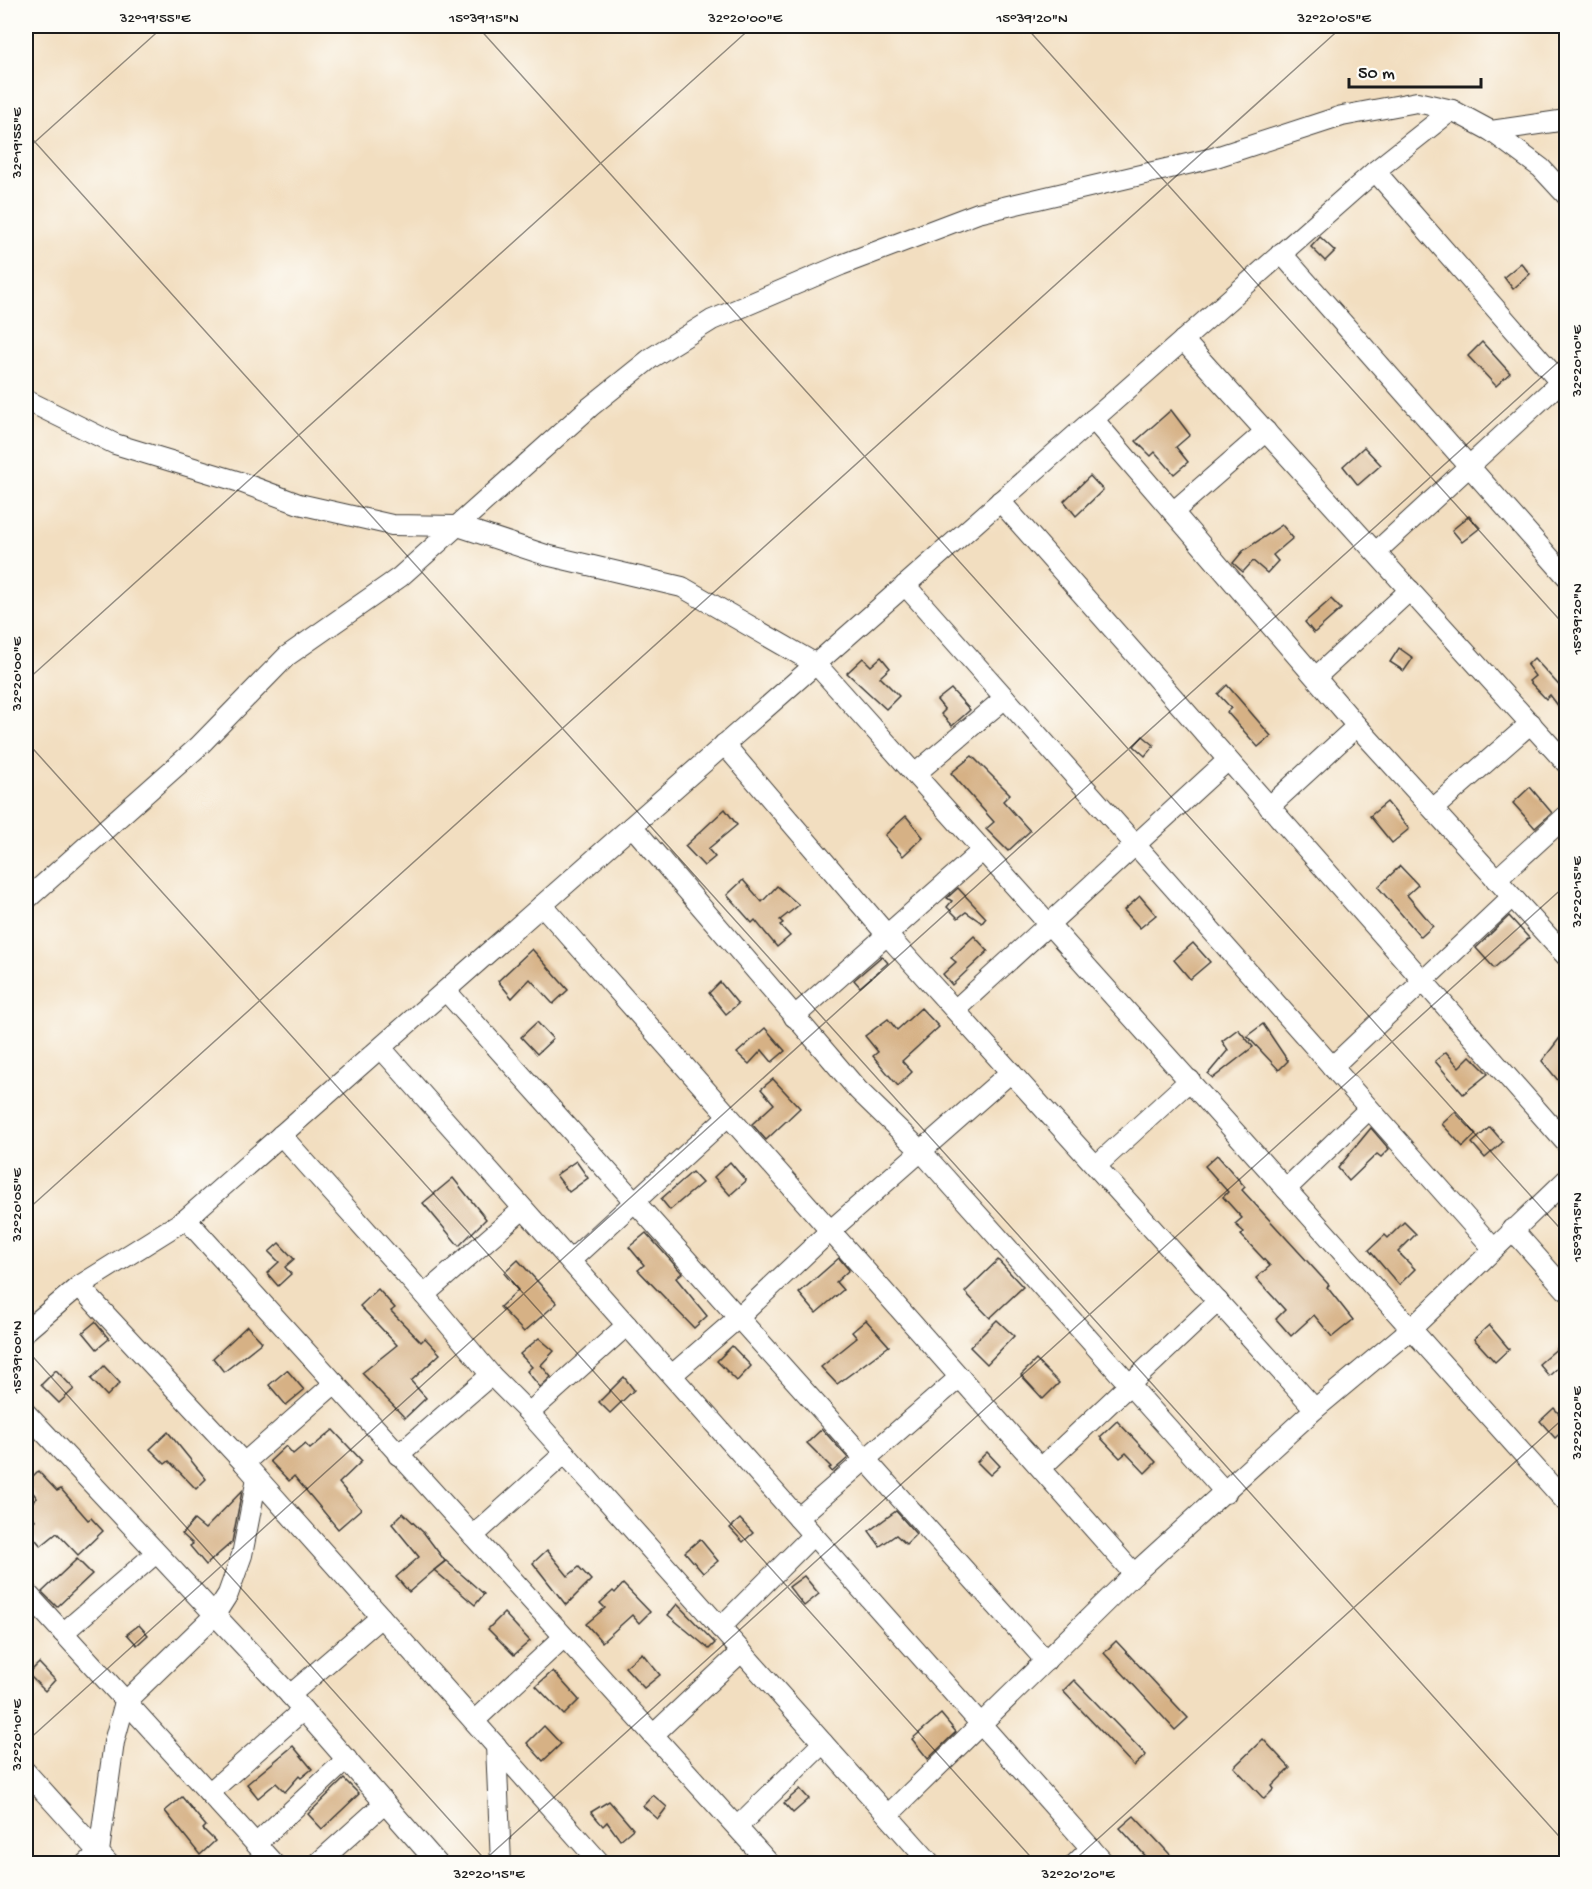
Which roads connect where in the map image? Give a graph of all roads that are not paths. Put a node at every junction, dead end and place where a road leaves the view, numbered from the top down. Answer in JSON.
{"nodes":[{"id":1,"x":1452,"y":110,"type":"junction"},
{"id":2,"x":1566,"y":120,"type":"edge"},
{"id":3,"x":1491,"y":131,"type":"junction"},
{"id":4,"x":1375,"y":171,"type":"junction"},
{"id":5,"x":1566,"y":195,"type":"edge"},
{"id":6,"x":1281,"y":253,"type":"junction"},
{"id":7,"x":1183,"y":340,"type":"junction"},
{"id":8,"x":1564,"y":383,"type":"edge"},
{"id":9,"x":26,"y":400,"type":"edge"},
{"id":10,"x":1093,"y":419,"type":"junction"},
{"id":11,"x":1266,"y":431,"type":"junction"},
{"id":12,"x":1469,"y":466,"type":"junction"},
{"id":13,"x":1000,"y":501,"type":"junction"},
{"id":14,"x":1173,"y":512,"type":"junction"},
{"id":15,"x":458,"y":525,"type":"junction"},
{"id":16,"x":1376,"y":552,"type":"junction"},
{"id":17,"x":1566,"y":576,"type":"edge"},
{"id":18,"x":905,"y":585,"type":"junction"},
{"id":19,"x":1410,"y":590,"type":"junction"},
{"id":20,"x":816,"y":664,"type":"junction"},
{"id":21,"x":1316,"y":676,"type":"junction"},
{"id":22,"x":1005,"y":698,"type":"junction"},
{"id":23,"x":1531,"y":723,"type":"junction"},
{"id":24,"x":1358,"y":726,"type":"junction"},
{"id":25,"x":724,"y":744,"type":"junction"},
{"id":26,"x":1228,"y":760,"type":"junction"},
{"id":27,"x":1566,"y":763,"type":"edge"},
{"id":28,"x":915,"y":774,"type":"junction"},
{"id":29,"x":1269,"y":807,"type":"junction"},
{"id":30,"x":1434,"y":808,"type":"junction"},
{"id":31,"x":1566,"y":816,"type":"edge"},
{"id":32,"x":632,"y":826,"type":"junction"},
{"id":33,"x":1134,"y":844,"type":"junction"},
{"id":34,"x":983,"y":850,"type":"junction"},
{"id":35,"x":1496,"y":880,"type":"junction"},
{"id":36,"x":1512,"y":897,"type":"junction"},
{"id":37,"x":26,"y":900,"type":"edge"},
{"id":38,"x":542,"y":905,"type":"junction"},
{"id":39,"x":1050,"y":925,"type":"junction"},
{"id":40,"x":887,"y":935,"type":"junction"},
{"id":41,"x":1566,"y":956,"type":"edge"},
{"id":42,"x":1424,"y":982,"type":"junction"},
{"id":43,"x":446,"y":991,"type":"junction"},
{"id":44,"x":955,"y":1010,"type":"junction"},
{"id":45,"x":794,"y":1017,"type":"junction"},
{"id":46,"x":381,"y":1048,"type":"junction"},
{"id":47,"x":1332,"y":1067,"type":"junction"},
{"id":48,"x":1011,"y":1072,"type":"junction"},
{"id":49,"x":1190,"y":1080,"type":"junction"},
{"id":50,"x":1369,"y":1109,"type":"junction"},
{"id":51,"x":728,"y":1116,"type":"junction"},
{"id":52,"x":281,"y":1135,"type":"junction"},
{"id":53,"x":1566,"y":1143,"type":"edge"},
{"id":54,"x":921,"y":1151,"type":"junction"},
{"id":55,"x":1096,"y":1166,"type":"junction"},
{"id":56,"x":1566,"y":1180,"type":"edge"},
{"id":57,"x":1286,"y":1189,"type":"junction"},
{"id":58,"x":634,"y":1201,"type":"junction"},
{"id":59,"x":523,"y":1209,"type":"junction"},
{"id":60,"x":186,"y":1220,"type":"junction"},
{"id":61,"x":1512,"y":1229,"type":"junction"},
{"id":62,"x":830,"y":1231,"type":"junction"},
{"id":63,"x":1492,"y":1248,"type":"junction"},
{"id":64,"x":571,"y":1260,"type":"junction"},
{"id":65,"x":79,"y":1286,"type":"junction"},
{"id":66,"x":1566,"y":1290,"type":"edge"},
{"id":67,"x":424,"y":1295,"type":"junction"},
{"id":68,"x":1218,"y":1301,"type":"junction"},
{"id":69,"x":739,"y":1317,"type":"junction"},
{"id":70,"x":627,"y":1325,"type":"junction"},
{"id":71,"x":1412,"y":1328,"type":"junction"},
{"id":72,"x":26,"y":1331,"type":"edge"},
{"id":73,"x":491,"y":1375,"type":"junction"},
{"id":74,"x":672,"y":1375,"type":"junction"},
{"id":75,"x":960,"y":1377,"type":"junction"},
{"id":76,"x":334,"y":1383,"type":"junction"},
{"id":77,"x":1130,"y":1385,"type":"junction"},
{"id":78,"x":1315,"y":1409,"type":"junction"},
{"id":79,"x":26,"y":1413,"type":"edge"},
{"id":80,"x":529,"y":1413,"type":"junction"},
{"id":81,"x":565,"y":1453,"type":"junction"},
{"id":82,"x":398,"y":1455,"type":"junction"},
{"id":83,"x":864,"y":1460,"type":"junction"},
{"id":84,"x":244,"y":1463,"type":"junction"},
{"id":85,"x":1041,"y":1468,"type":"junction"},
{"id":86,"x":257,"y":1478,"type":"junction"},
{"id":87,"x":1564,"y":1492,"type":"edge"},
{"id":88,"x":1226,"y":1493,"type":"junction"},
{"id":89,"x":798,"y":1518,"type":"junction"},
{"id":90,"x":813,"y":1535,"type":"junction"},
{"id":91,"x":473,"y":1536,"type":"junction"},
{"id":92,"x":156,"y":1553,"type":"junction"},
{"id":93,"x":1134,"y":1574,"type":"junction"},
{"id":94,"x":26,"y":1592,"type":"edge"},
{"id":95,"x":214,"y":1616,"type":"junction"},
{"id":96,"x":381,"y":1617,"type":"junction"},
{"id":97,"x":720,"y":1628,"type":"junction"},
{"id":98,"x":63,"y":1633,"type":"junction"},
{"id":99,"x":564,"y":1636,"type":"junction"},
{"id":100,"x":741,"y":1652,"type":"junction"},
{"id":101,"x":1046,"y":1661,"type":"junction"},
{"id":102,"x":125,"y":1702,"type":"junction"},
{"id":103,"x":297,"y":1703,"type":"junction"},
{"id":104,"x":474,"y":1721,"type":"junction"},
{"id":105,"x":982,"y":1724,"type":"junction"},
{"id":106,"x":653,"y":1735,"type":"junction"},
{"id":107,"x":823,"y":1743,"type":"junction"},
{"id":108,"x":496,"y":1746,"type":"junction"},
{"id":109,"x":347,"y":1759,"type":"junction"},
{"id":110,"x":26,"y":1772,"type":"edge"},
{"id":111,"x":209,"y":1793,"type":"junction"},
{"id":112,"x":385,"y":1803,"type":"junction"},
{"id":113,"x":888,"y":1815,"type":"junction"},
{"id":114,"x":737,"y":1827,"type":"junction"},
{"id":115,"x":256,"y":1844,"type":"junction"},
{"id":116,"x":1091,"y":1848,"type":"junction"},
{"id":117,"x":98,"y":1860,"type":"edge"},
{"id":118,"x":274,"y":1863,"type":"edge"},
{"id":119,"x":317,"y":1863,"type":"edge"},
{"id":120,"x":438,"y":1863,"type":"edge"},
{"id":121,"x":501,"y":1863,"type":"edge"},
{"id":122,"x":602,"y":1863,"type":"edge"},
{"id":123,"x":770,"y":1863,"type":"edge"},
{"id":124,"x":931,"y":1863,"type":"edge"},
{"id":125,"x":1075,"y":1863,"type":"edge"},
{"id":126,"x":1105,"y":1863,"type":"edge"}],
"edges":[{"from":1,"to":3,"type":"street"},
{"from":1,"to":4,"type":"street"},
{"from":1,"to":15,"type":"street"},
{"from":2,"to":3,"type":"street"},
{"from":3,"to":5,"type":"street"},
{"from":4,"to":6,"type":"street"},
{"from":4,"to":8,"type":"street"},
{"from":6,"to":7,"type":"street"},
{"from":6,"to":12,"type":"street"},
{"from":7,"to":10,"type":"street"},
{"from":7,"to":11,"type":"street"},
{"from":8,"to":12,"type":"street"},
{"from":9,"to":15,"type":"street"},
{"from":10,"to":13,"type":"street"},
{"from":10,"to":14,"type":"street"},
{"from":11,"to":14,"type":"street"},
{"from":11,"to":16,"type":"street"},
{"from":12,"to":16,"type":"street"},
{"from":12,"to":17,"type":"street"},
{"from":13,"to":18,"type":"street"},
{"from":13,"to":26,"type":"street"},
{"from":14,"to":21,"type":"street"},
{"from":15,"to":20,"type":"street"},
{"from":15,"to":37,"type":"street"},
{"from":16,"to":19,"type":"street"},
{"from":18,"to":20,"type":"street"},
{"from":18,"to":22,"type":"street"},
{"from":19,"to":21,"type":"street"},
{"from":19,"to":23,"type":"street"},
{"from":20,"to":25,"type":"street"},
{"from":20,"to":28,"type":"street"},
{"from":21,"to":24,"type":"street"},
{"from":22,"to":28,"type":"street"},
{"from":22,"to":33,"type":"street"},
{"from":23,"to":27,"type":"street"},
{"from":23,"to":30,"type":"street"},
{"from":24,"to":29,"type":"street"},
{"from":24,"to":30,"type":"street"},
{"from":25,"to":32,"type":"street"},
{"from":25,"to":40,"type":"street"},
{"from":26,"to":29,"type":"street"},
{"from":26,"to":33,"type":"street"},
{"from":28,"to":34,"type":"street"},
{"from":29,"to":42,"type":"street"},
{"from":30,"to":35,"type":"street"},
{"from":31,"to":35,"type":"street"},
{"from":32,"to":38,"type":"street"},
{"from":32,"to":45,"type":"street"},
{"from":33,"to":39,"type":"street"},
{"from":33,"to":47,"type":"street"},
{"from":34,"to":39,"type":"street"},
{"from":34,"to":40,"type":"street"},
{"from":35,"to":36,"type":"street"},
{"from":36,"to":41,"type":"street"},
{"from":36,"to":42,"type":"street"},
{"from":38,"to":43,"type":"street"},
{"from":38,"to":51,"type":"street"},
{"from":39,"to":44,"type":"street"},
{"from":39,"to":49,"type":"street"},
{"from":40,"to":44,"type":"street"},
{"from":40,"to":45,"type":"street"},
{"from":42,"to":47,"type":"street"},
{"from":42,"to":53,"type":"street"},
{"from":43,"to":46,"type":"street"},
{"from":43,"to":58,"type":"street"},
{"from":44,"to":48,"type":"street"},
{"from":45,"to":54,"type":"street"},
{"from":46,"to":52,"type":"street"},
{"from":46,"to":59,"type":"street"},
{"from":47,"to":50,"type":"street"},
{"from":48,"to":54,"type":"street"},
{"from":48,"to":55,"type":"street"},
{"from":49,"to":55,"type":"street"},
{"from":49,"to":57,"type":"street"},
{"from":50,"to":57,"type":"street"},
{"from":50,"to":63,"type":"street"},
{"from":51,"to":58,"type":"street"},
{"from":51,"to":62,"type":"street"},
{"from":52,"to":60,"type":"street"},
{"from":52,"to":67,"type":"street"},
{"from":54,"to":62,"type":"street"},
{"from":54,"to":77,"type":"street"},
{"from":55,"to":68,"type":"street"},
{"from":56,"to":61,"type":"street"},
{"from":57,"to":71,"type":"street"},
{"from":58,"to":64,"type":"street"},
{"from":58,"to":69,"type":"street"},
{"from":59,"to":64,"type":"street"},
{"from":59,"to":67,"type":"street"},
{"from":60,"to":65,"type":"street"},
{"from":60,"to":76,"type":"street"},
{"from":61,"to":63,"type":"street"},
{"from":61,"to":66,"type":"street"},
{"from":62,"to":69,"type":"street"},
{"from":62,"to":75,"type":"street"},
{"from":63,"to":71,"type":"street"},
{"from":64,"to":70,"type":"street"},
{"from":65,"to":72,"type":"street"},
{"from":65,"to":84,"type":"street"},
{"from":67,"to":73,"type":"street"},
{"from":68,"to":77,"type":"street"},
{"from":68,"to":78,"type":"street"},
{"from":69,"to":74,"type":"street"},
{"from":69,"to":83,"type":"street"},
{"from":70,"to":74,"type":"street"},
{"from":70,"to":80,"type":"street"},
{"from":71,"to":78,"type":"street"},
{"from":71,"to":87,"type":"street"},
{"from":73,"to":80,"type":"street"},
{"from":73,"to":82,"type":"street"},
{"from":74,"to":89,"type":"street"},
{"from":75,"to":83,"type":"street"},
{"from":75,"to":85,"type":"street"},
{"from":76,"to":82,"type":"street"},
{"from":76,"to":84,"type":"street"},
{"from":77,"to":85,"type":"street"},
{"from":77,"to":88,"type":"street"},
{"from":78,"to":88,"type":"street"},
{"from":79,"to":92,"type":"street"},
{"from":80,"to":81,"type":"street"},
{"from":81,"to":91,"type":"street"},
{"from":81,"to":97,"type":"street"},
{"from":82,"to":91,"type":"street"},
{"from":83,"to":89,"type":"street"},
{"from":83,"to":101,"type":"street"},
{"from":84,"to":86,"type":"street"},
{"from":85,"to":93,"type":"street"},
{"from":86,"to":95,"type":"street"},
{"from":86,"to":96,"type":"street"},
{"from":88,"to":93,"type":"street"},
{"from":89,"to":90,"type":"street"},
{"from":90,"to":97,"type":"street"},
{"from":90,"to":105,"type":"street"},
{"from":91,"to":99,"type":"street"},
{"from":92,"to":95,"type":"street"},
{"from":92,"to":98,"type":"street"},
{"from":93,"to":101,"type":"street"},
{"from":94,"to":98,"type":"street"},
{"from":95,"to":102,"type":"street"},
{"from":95,"to":103,"type":"street"},
{"from":96,"to":103,"type":"street"},
{"from":96,"to":104,"type":"street"},
{"from":97,"to":100,"type":"street"},
{"from":98,"to":102,"type":"street"},
{"from":99,"to":104,"type":"street"},
{"from":99,"to":106,"type":"street"},
{"from":100,"to":106,"type":"street"},
{"from":100,"to":107,"type":"street"},
{"from":101,"to":105,"type":"street"},
{"from":102,"to":111,"type":"street"},
{"from":102,"to":117,"type":"street"},
{"from":103,"to":109,"type":"street"},
{"from":103,"to":111,"type":"street"},
{"from":104,"to":108,"type":"street"},
{"from":105,"to":113,"type":"street"},
{"from":105,"to":116,"type":"street"},
{"from":106,"to":114,"type":"street"},
{"from":107,"to":113,"type":"street"},
{"from":107,"to":114,"type":"street"},
{"from":108,"to":121,"type":"street"},
{"from":108,"to":122,"type":"street"},
{"from":109,"to":112,"type":"street"},
{"from":109,"to":115,"type":"street"},
{"from":110,"to":117,"type":"street"},
{"from":111,"to":115,"type":"street"},
{"from":112,"to":119,"type":"street"},
{"from":112,"to":120,"type":"street"},
{"from":113,"to":124,"type":"street"},
{"from":114,"to":123,"type":"street"},
{"from":115,"to":118,"type":"street"},
{"from":116,"to":125,"type":"street"},
{"from":116,"to":126,"type":"street"}]}
